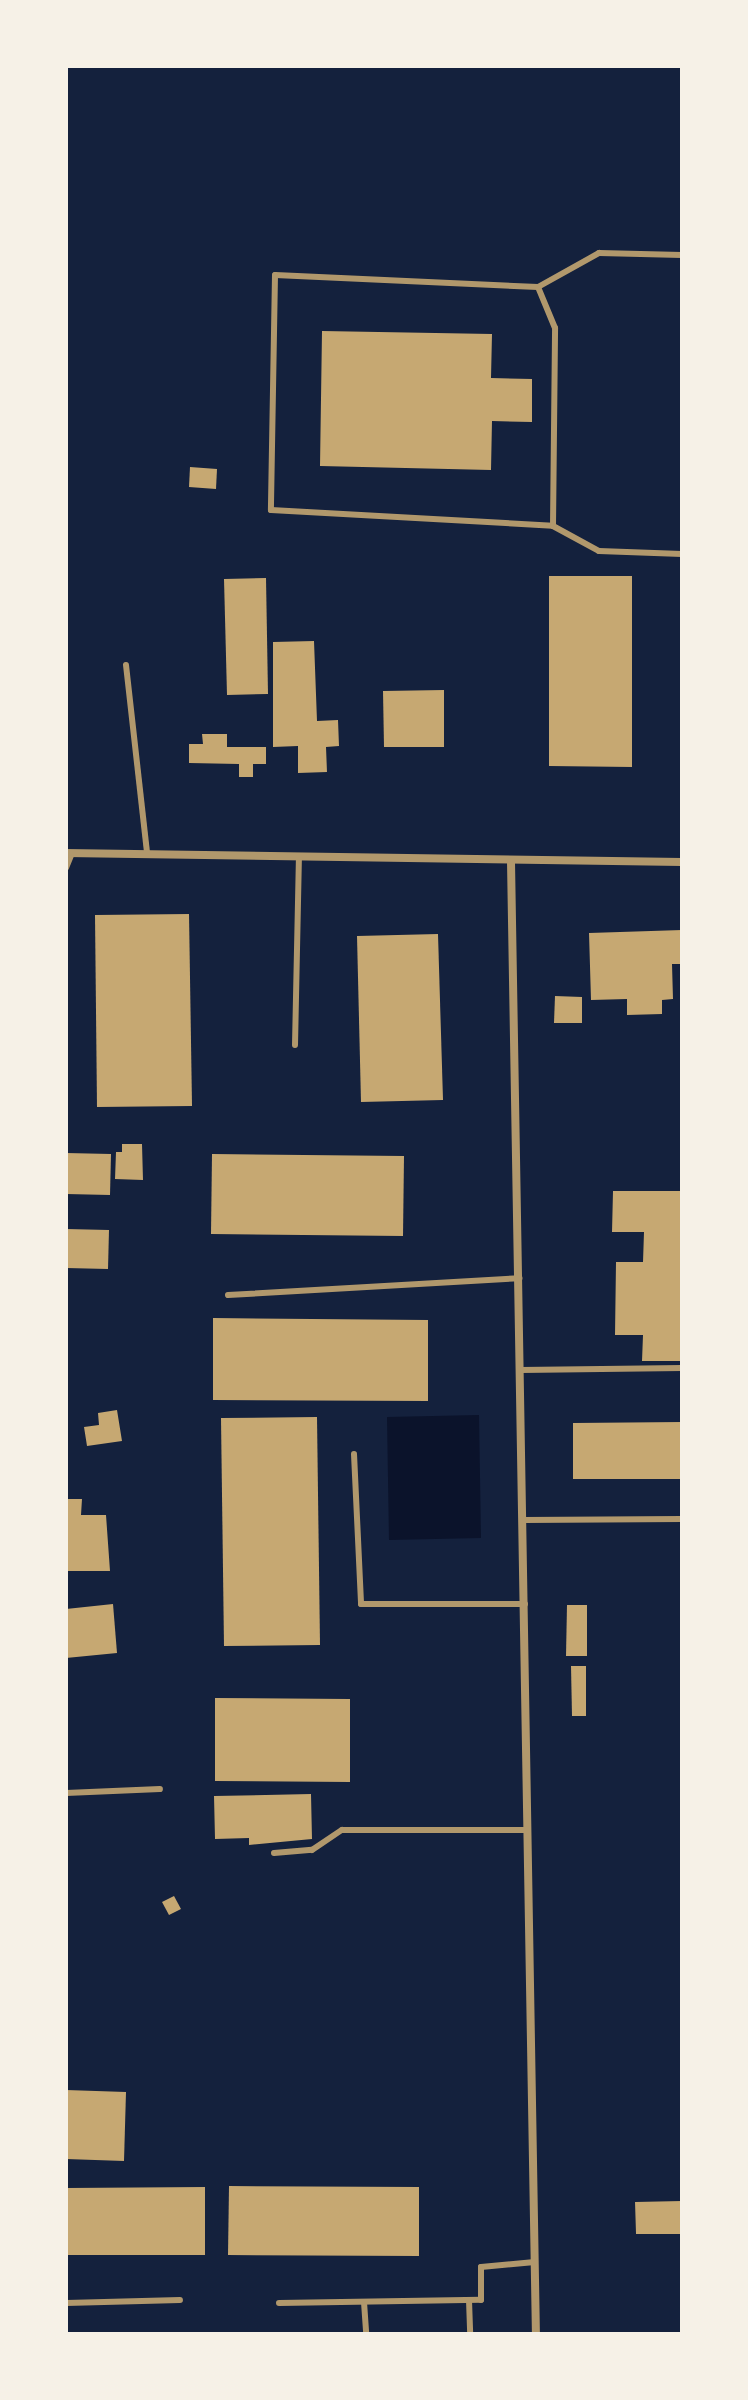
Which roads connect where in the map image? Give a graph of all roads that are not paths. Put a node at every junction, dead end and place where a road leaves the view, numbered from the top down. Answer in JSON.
{"nodes":[{"id":1,"x":682,"y":255,"type":"edge"},
{"id":2,"x":538,"y":287,"type":"junction"},
{"id":3,"x":553,"y":526,"type":"junction"},
{"id":4,"x":682,"y":554,"type":"edge"},
{"id":5,"x":126,"y":665,"type":"dead end"},
{"id":6,"x":69,"y":853,"type":"edge"},
{"id":7,"x":147,"y":853,"type":"junction"},
{"id":8,"x":299,"y":857,"type":"junction"},
{"id":9,"x":511,"y":862,"type":"junction"},
{"id":10,"x":682,"y":862,"type":"edge"},
{"id":11,"x":66,"y":868,"type":"edge"},
{"id":12,"x":295,"y":1045,"type":"dead end"},
{"id":13,"x":520,"y":1278,"type":"junction"},
{"id":14,"x":228,"y":1295,"type":"dead end"},
{"id":15,"x":682,"y":1368,"type":"edge"},
{"id":16,"x":521,"y":1370,"type":"junction"},
{"id":17,"x":354,"y":1454,"type":"dead end"},
{"id":18,"x":682,"y":1519,"type":"edge"},
{"id":19,"x":524,"y":1520,"type":"junction"},
{"id":20,"x":525,"y":1604,"type":"junction"},
{"id":21,"x":160,"y":1789,"type":"dead end"},
{"id":22,"x":66,"y":1793,"type":"edge"},
{"id":23,"x":527,"y":1830,"type":"junction"},
{"id":24,"x":274,"y":1853,"type":"dead end"},
{"id":25,"x":535,"y":2262,"type":"junction"},
{"id":26,"x":180,"y":2300,"type":"dead end"},
{"id":27,"x":469,"y":2300,"type":"junction"},
{"id":28,"x":364,"y":2302,"type":"junction"},
{"id":29,"x":66,"y":2303,"type":"edge"},
{"id":30,"x":279,"y":2303,"type":"dead end"},
{"id":31,"x":366,"y":2334,"type":"edge"},
{"id":32,"x":470,"y":2334,"type":"edge"},
{"id":33,"x":536,"y":2334,"type":"edge"}],
"edges":[{"from":1,"to":2,"type":"lane"},
{"from":2,"to":3,"type":"lane"},
{"from":2,"to":3,"type":"lane"},
{"from":3,"to":4,"type":"lane"},
{"from":5,"to":7,"type":"lane"},
{"from":6,"to":7,"type":"street"},
{"from":6,"to":11,"type":"lane"},
{"from":7,"to":8,"type":"street"},
{"from":8,"to":9,"type":"street"},
{"from":8,"to":12,"type":"lane"},
{"from":9,"to":10,"type":"street"},
{"from":9,"to":13,"type":"street"},
{"from":13,"to":14,"type":"lane"},
{"from":13,"to":16,"type":"street"},
{"from":15,"to":16,"type":"lane"},
{"from":16,"to":19,"type":"street"},
{"from":17,"to":20,"type":"lane"},
{"from":18,"to":19,"type":"lane"},
{"from":19,"to":20,"type":"street"},
{"from":20,"to":23,"type":"street"},
{"from":21,"to":22,"type":"lane"},
{"from":23,"to":24,"type":"lane"},
{"from":23,"to":25,"type":"street"},
{"from":25,"to":27,"type":"lane"},
{"from":25,"to":33,"type":"street"},
{"from":26,"to":29,"type":"lane"},
{"from":27,"to":28,"type":"lane"},
{"from":27,"to":32,"type":"lane"},
{"from":28,"to":30,"type":"lane"},
{"from":28,"to":31,"type":"lane"}]}
